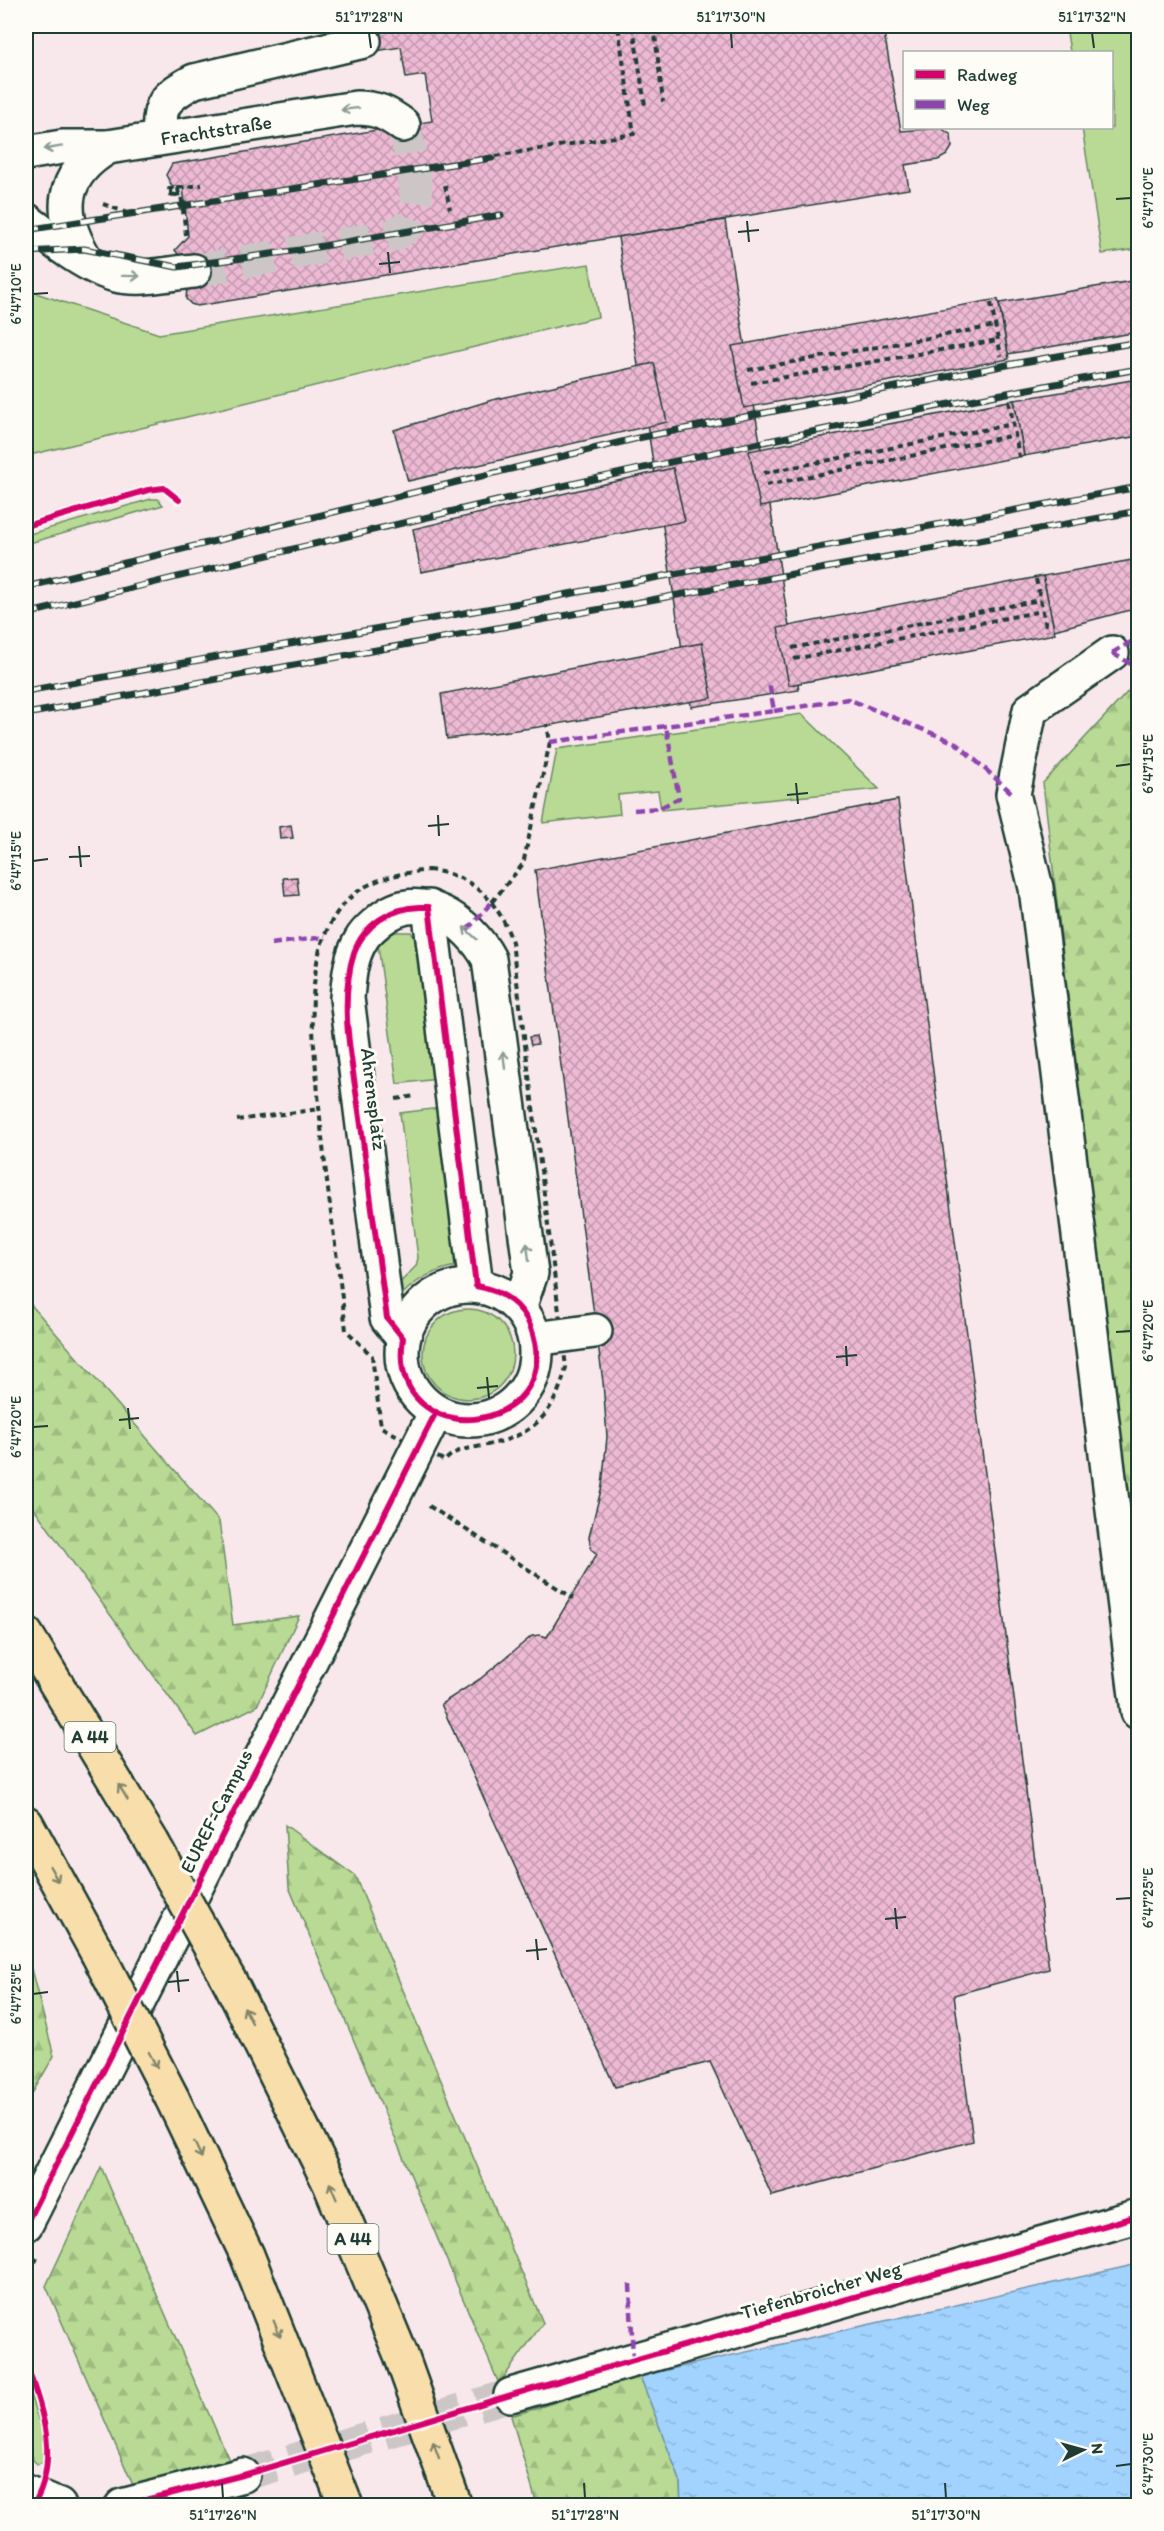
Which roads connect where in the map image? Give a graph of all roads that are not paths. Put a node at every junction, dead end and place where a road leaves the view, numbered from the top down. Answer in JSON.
{"nodes":[{"id":1,"x":364,"y":40,"type":"dead end"},
{"id":2,"x":403,"y":125,"type":"tunnel mouth"},
{"id":3,"x":160,"y":137,"type":"junction"},
{"id":4,"x":108,"y":147,"type":"junction"},
{"id":5,"x":26,"y":153,"type":"edge"},
{"id":6,"x":26,"y":220,"type":"edge"},
{"id":7,"x":191,"y":258,"type":"tunnel mouth"},
{"id":8,"x":86,"y":260,"type":"junction"},
{"id":9,"x":1112,"y":653,"type":"dead end"},
{"id":10,"x":429,"y":908,"type":"junction"},
{"id":11,"x":476,"y":1286,"type":"junction"},
{"id":12,"x":519,"y":1308,"type":"junction"},
{"id":13,"x":595,"y":1331,"type":"dead end"},
{"id":14,"x":403,"y":1338,"type":"junction"},
{"id":15,"x":535,"y":1339,"type":"junction"},
{"id":16,"x":436,"y":1412,"type":"junction"},
{"id":17,"x":26,"y":1634,"type":"edge"},
{"id":18,"x":1138,"y":1712,"type":"edge"},
{"id":19,"x":26,"y":1823,"type":"edge"},
{"id":20,"x":1138,"y":2216,"type":"edge"},
{"id":21,"x":26,"y":2224,"type":"edge"},
{"id":22,"x":511,"y":2395,"type":"tunnel mouth"},
{"id":23,"x":243,"y":2475,"type":"tunnel mouth"},
{"id":24,"x":122,"y":2505,"type":"edge"},
{"id":25,"x":346,"y":2505,"type":"edge"},
{"id":26,"x":455,"y":2505,"type":"edge"}],
"edges":[{"from":1,"to":3,"type":"street"},
{"from":2,"to":3,"type":"street","name":"Frachtstraße","one_way":true},
{"from":3,"to":4,"type":"street","name":"Frachtstraße"},
{"from":4,"to":5,"type":"street","name":"Frachtstraße","one_way":true},
{"from":4,"to":8,"type":"street"},
{"from":6,"to":8,"type":"street"},
{"from":8,"to":7,"type":"street","one_way":true},
{"from":9,"to":18,"type":"street"},
{"from":10,"to":11,"type":"street"},
{"from":12,"to":10,"type":"street","name":"Ahrensplatz","one_way":true},
{"from":10,"to":14,"type":"street","name":"Ahrensplatz"},
{"from":11,"to":12,"type":"street"},
{"from":11,"to":14,"type":"street"},
{"from":12,"to":15,"type":"street"},
{"from":13,"to":15,"type":"street"},
{"from":14,"to":16,"type":"street"},
{"from":15,"to":16,"type":"street"},
{"from":16,"to":21,"type":"street","name":"EUREF-Campus"},
{"from":26,"to":17,"type":"highway","number":"A 44","one_way":true,"bridge":true},
{"from":19,"to":25,"type":"highway","one_way":true,"bridge":true},
{"from":20,"to":22,"type":"street","name":"Tiefenbroicher Weg"},
{"from":23,"to":24,"type":"street"}]}
